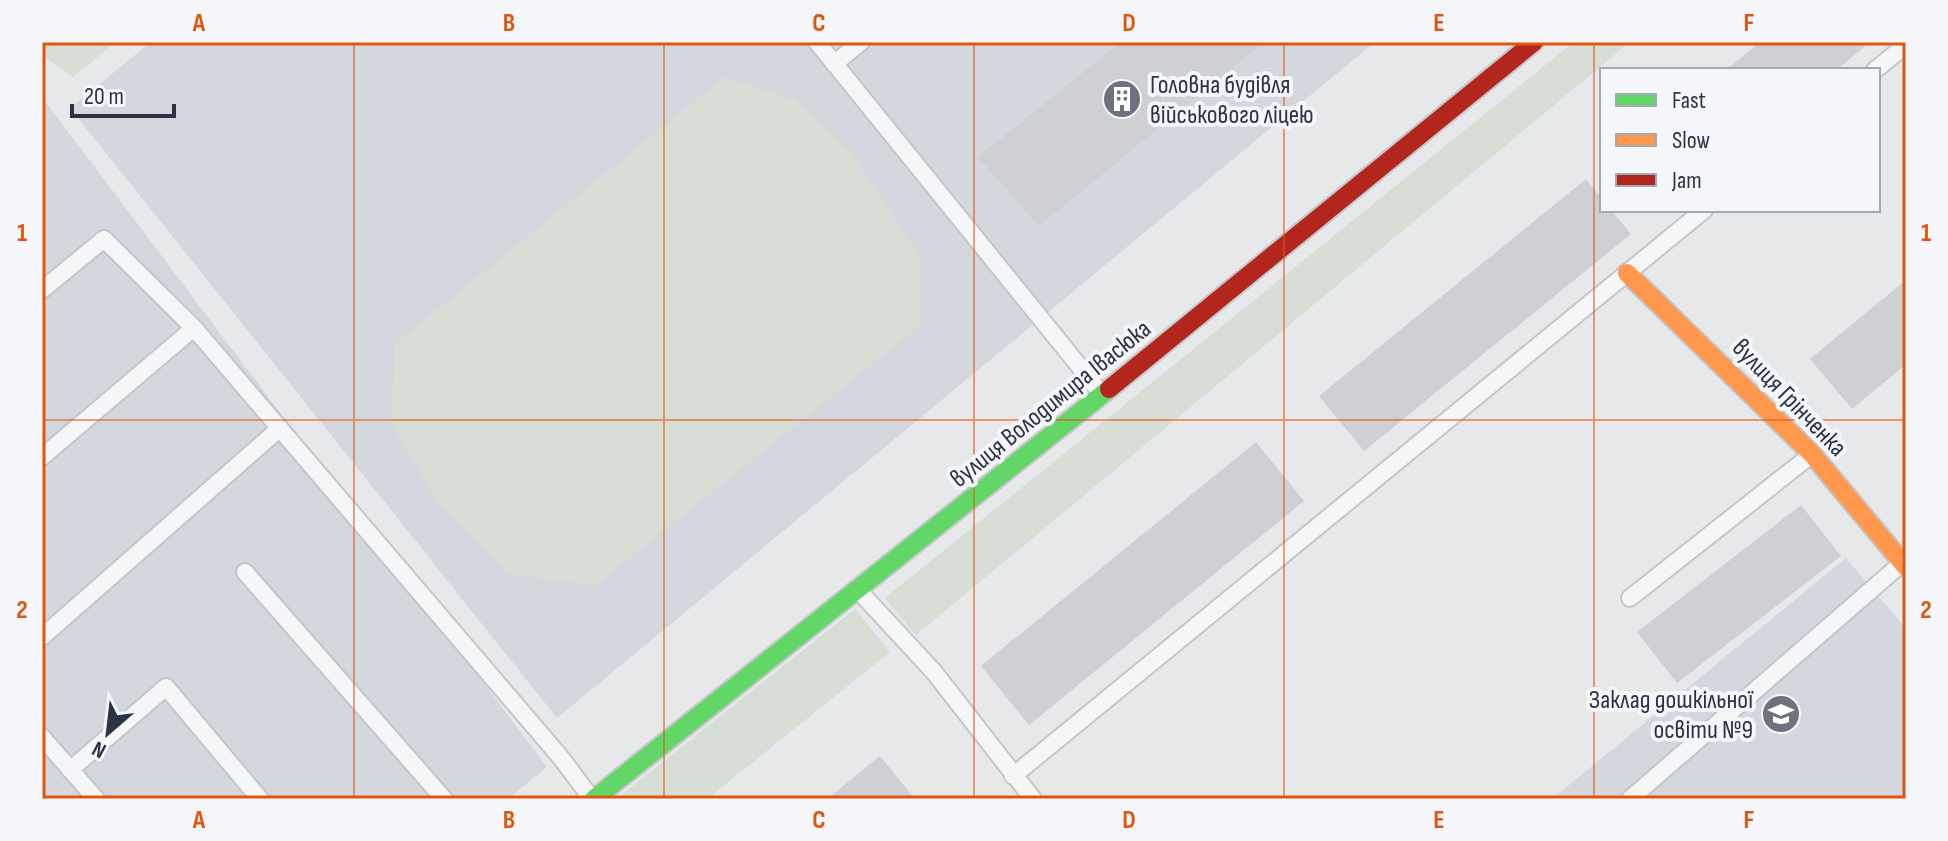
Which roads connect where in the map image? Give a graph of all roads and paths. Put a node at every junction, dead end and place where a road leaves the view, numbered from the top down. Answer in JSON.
{"nodes":[{"id":1,"x":817,"y":42,"type":"edge"},
{"id":2,"x":861,"y":42,"type":"edge"},
{"id":3,"x":1534,"y":42,"type":"edge"},
{"id":4,"x":1906,"y":45,"type":"edge"},
{"id":5,"x":834,"y":64,"type":"junction"},
{"id":6,"x":1877,"y":68,"type":"edge"},
{"id":7,"x":1702,"y":212,"type":"edge"},
{"id":8,"x":1627,"y":273,"type":"junction"},
{"id":9,"x":42,"y":290,"type":"edge"},
{"id":10,"x":194,"y":328,"type":"junction"},
{"id":11,"x":1102,"y":394,"type":"junction"},
{"id":12,"x":280,"y":428,"type":"junction"},
{"id":13,"x":1812,"y":454,"type":"junction"},
{"id":14,"x":42,"y":457,"type":"edge"},
{"id":15,"x":1904,"y":565,"type":"edge"},
{"id":16,"x":245,"y":572,"type":"dead end"},
{"id":17,"x":858,"y":590,"type":"junction"},
{"id":18,"x":1630,"y":598,"type":"dead end"},
{"id":19,"x":42,"y":637,"type":"edge"},
{"id":20,"x":42,"y":737,"type":"edge"},
{"id":21,"x":70,"y":770,"type":"junction"},
{"id":22,"x":1013,"y":776,"type":"junction"},
{"id":23,"x":96,"y":799,"type":"edge"},
{"id":24,"x":260,"y":799,"type":"edge"},
{"id":25,"x":444,"y":799,"type":"edge"},
{"id":26,"x":593,"y":799,"type":"edge"},
{"id":27,"x":1033,"y":799,"type":"edge"},
{"id":28,"x":1630,"y":799,"type":"edge"}],
"edges":[{"from":1,"to":5,"type":"lane"},
{"from":2,"to":5,"type":"lane"},
{"from":3,"to":11,"type":"street","name":"вулиця Володимира Івасюка"},
{"from":4,"to":6,"type":"lane"},
{"from":5,"to":11,"type":"lane"},
{"from":7,"to":8,"type":"lane"},
{"from":8,"to":13,"type":"street","name":"вулиця Грінченка"},
{"from":8,"to":22,"type":"lane"},
{"from":9,"to":10,"type":"lane"},
{"from":10,"to":12,"type":"lane"},
{"from":10,"to":14,"type":"lane"},
{"from":11,"to":17,"type":"street","name":"вулиця Володимира Івасюка"},
{"from":12,"to":19,"type":"lane"},
{"from":12,"to":26,"type":"lane"},
{"from":13,"to":15,"type":"street","name":"вулиця Грінченка"},
{"from":13,"to":18,"type":"lane"},
{"from":15,"to":28,"type":"lane"},
{"from":16,"to":25,"type":"lane"},
{"from":17,"to":22,"type":"lane"},
{"from":17,"to":26,"type":"street","name":"вулиця Володимира Івасюка"},
{"from":20,"to":21,"type":"lane"},
{"from":21,"to":23,"type":"lane"},
{"from":21,"to":24,"type":"lane"},
{"from":22,"to":27,"type":"lane"}]}
